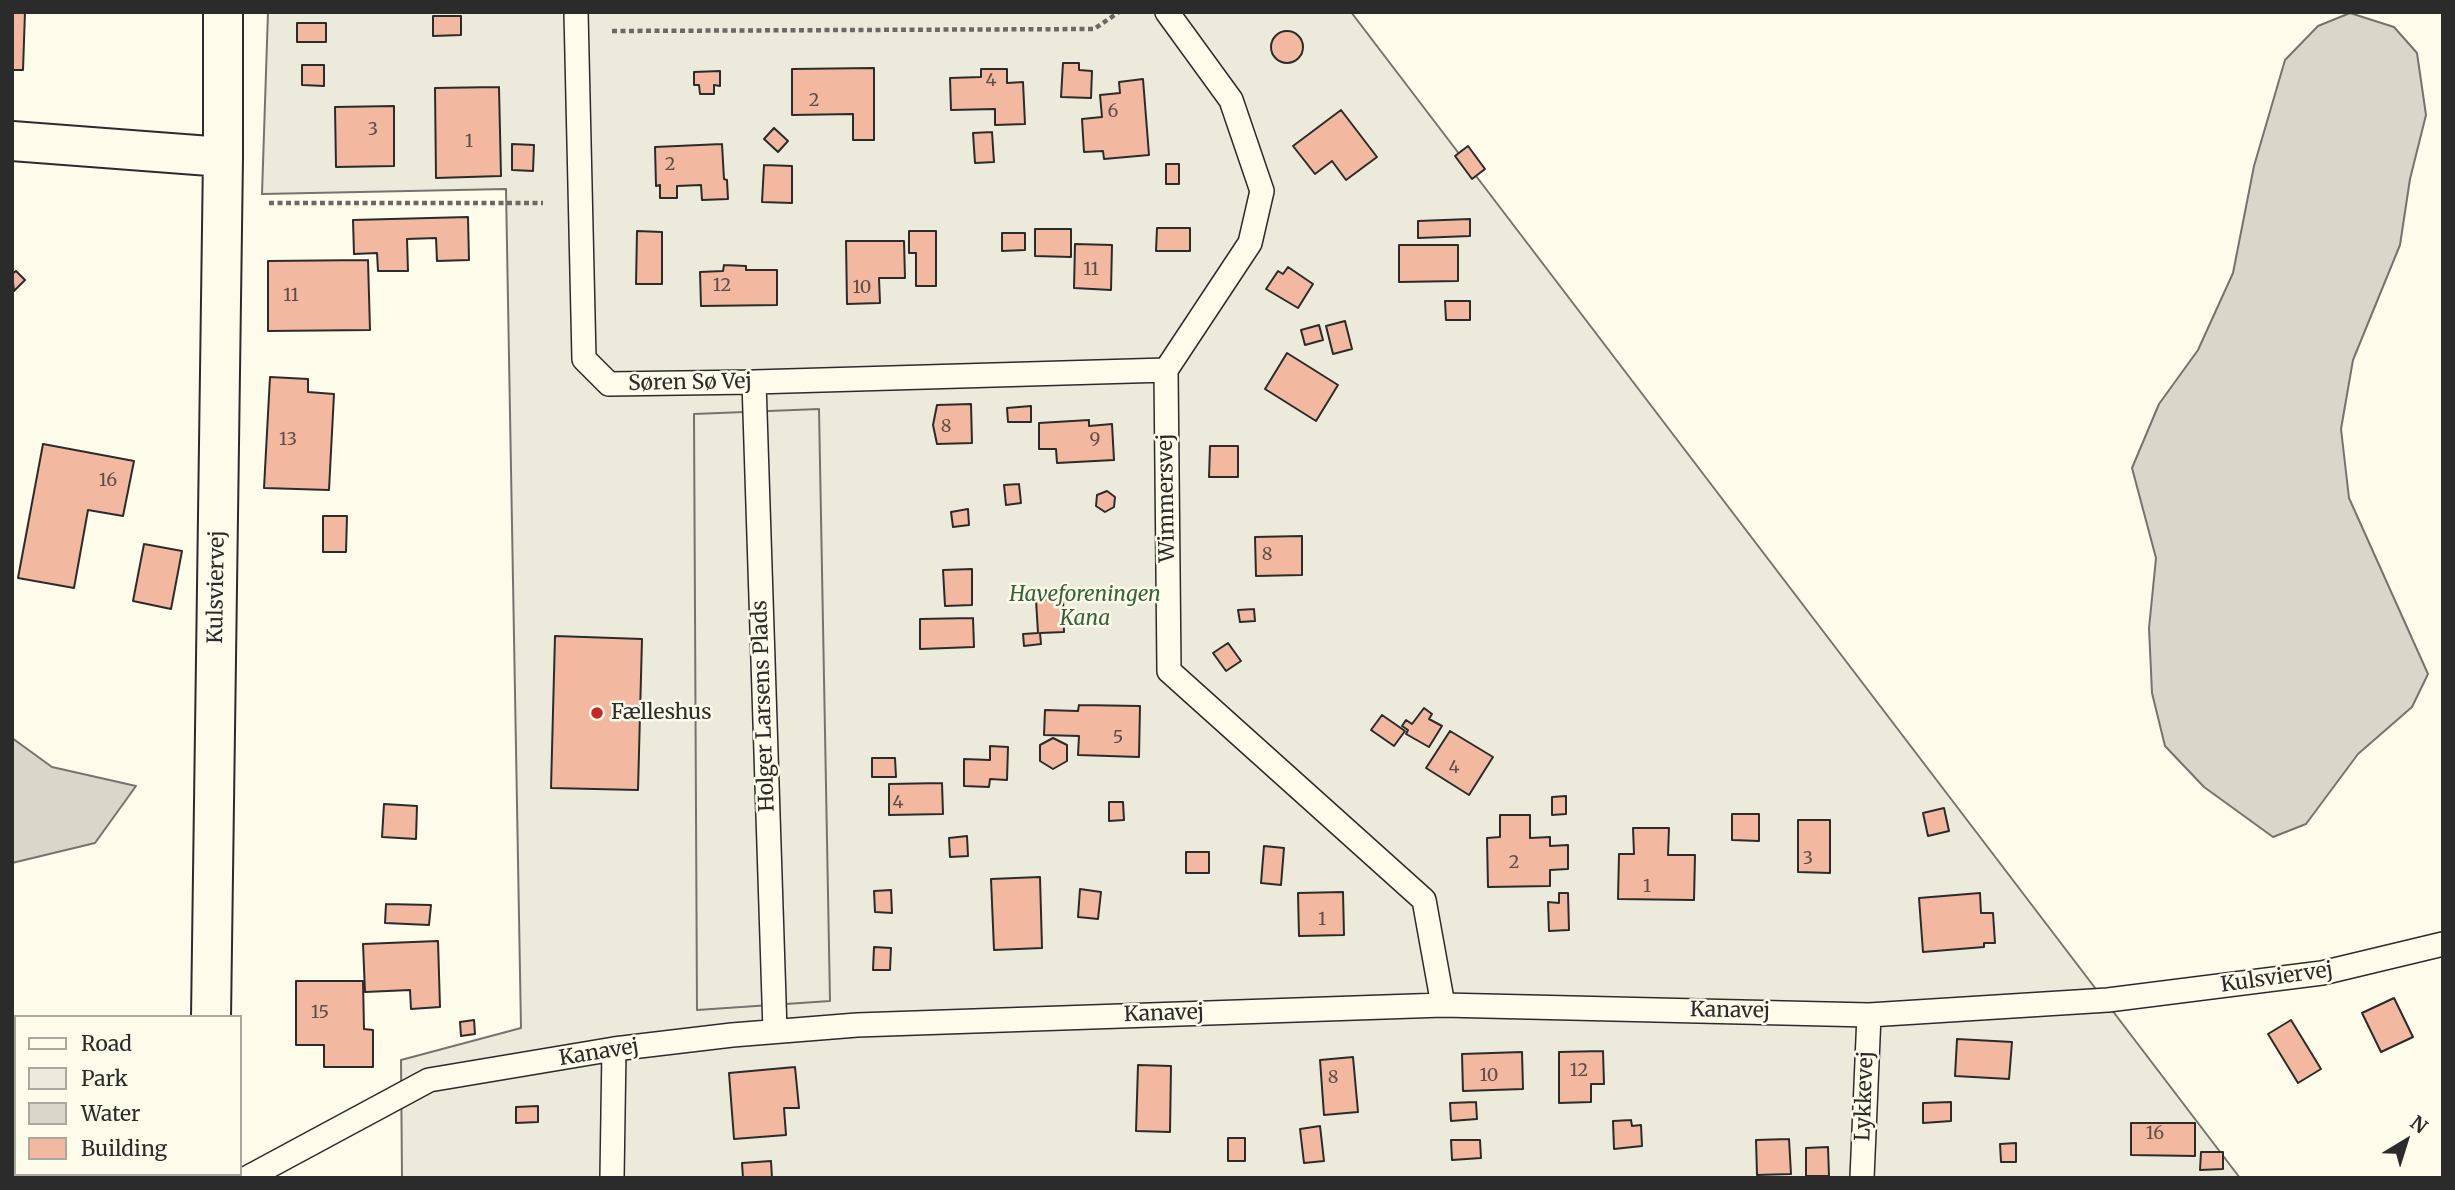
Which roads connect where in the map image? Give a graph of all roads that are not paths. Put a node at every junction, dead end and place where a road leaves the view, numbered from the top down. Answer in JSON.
{"nodes":[{"id":1,"x":223,"y":12,"type":"edge"},
{"id":2,"x":1167,"y":12,"type":"edge"},
{"id":3,"x":576,"y":22,"type":"edge"},
{"id":4,"x":12,"y":141,"type":"edge"},
{"id":5,"x":223,"y":157,"type":"junction"},
{"id":6,"x":1166,"y":370,"type":"junction"},
{"id":7,"x":754,"y":382,"type":"junction"},
{"id":8,"x":2443,"y":944,"type":"edge"},
{"id":9,"x":2108,"y":1000,"type":"joint"},
{"id":10,"x":1443,"y":1005,"type":"junction"},
{"id":11,"x":211,"y":1015,"type":"edge"},
{"id":12,"x":1869,"y":1015,"type":"junction"},
{"id":13,"x":775,"y":1031,"type":"junction"},
{"id":14,"x":614,"y":1049,"type":"junction"},
{"id":15,"x":247,"y":1178,"type":"edge"},
{"id":16,"x":612,"y":1178,"type":"edge"},
{"id":17,"x":1862,"y":1178,"type":"edge"}],
"edges":[{"from":1,"to":5,"type":"street","name":"Kulsviervej"},
{"from":2,"to":6,"type":"lane"},
{"from":3,"to":7,"type":"lane","name":"Søren Sø Vej"},
{"from":4,"to":5,"type":"street"},
{"from":5,"to":11,"type":"street","name":"Kulsviervej"},
{"from":6,"to":7,"type":"lane","name":"Søren Sø Vej"},
{"from":6,"to":10,"type":"lane","name":"Wimmersvej"},
{"from":7,"to":13,"type":"lane","name":"Holger Larsens Plads"},
{"from":8,"to":9,"type":"lane","name":"Kulsviervej"},
{"from":9,"to":12,"type":"lane","name":"Kanavej"},
{"from":10,"to":12,"type":"lane","name":"Kanavej"},
{"from":10,"to":13,"type":"lane","name":"Kanavej"},
{"from":12,"to":17,"type":"lane","name":"Lykkevej"},
{"from":13,"to":14,"type":"lane","name":"Kanavej"},
{"from":14,"to":15,"type":"lane","name":"Kanavej"},
{"from":14,"to":16,"type":"lane"}]}
